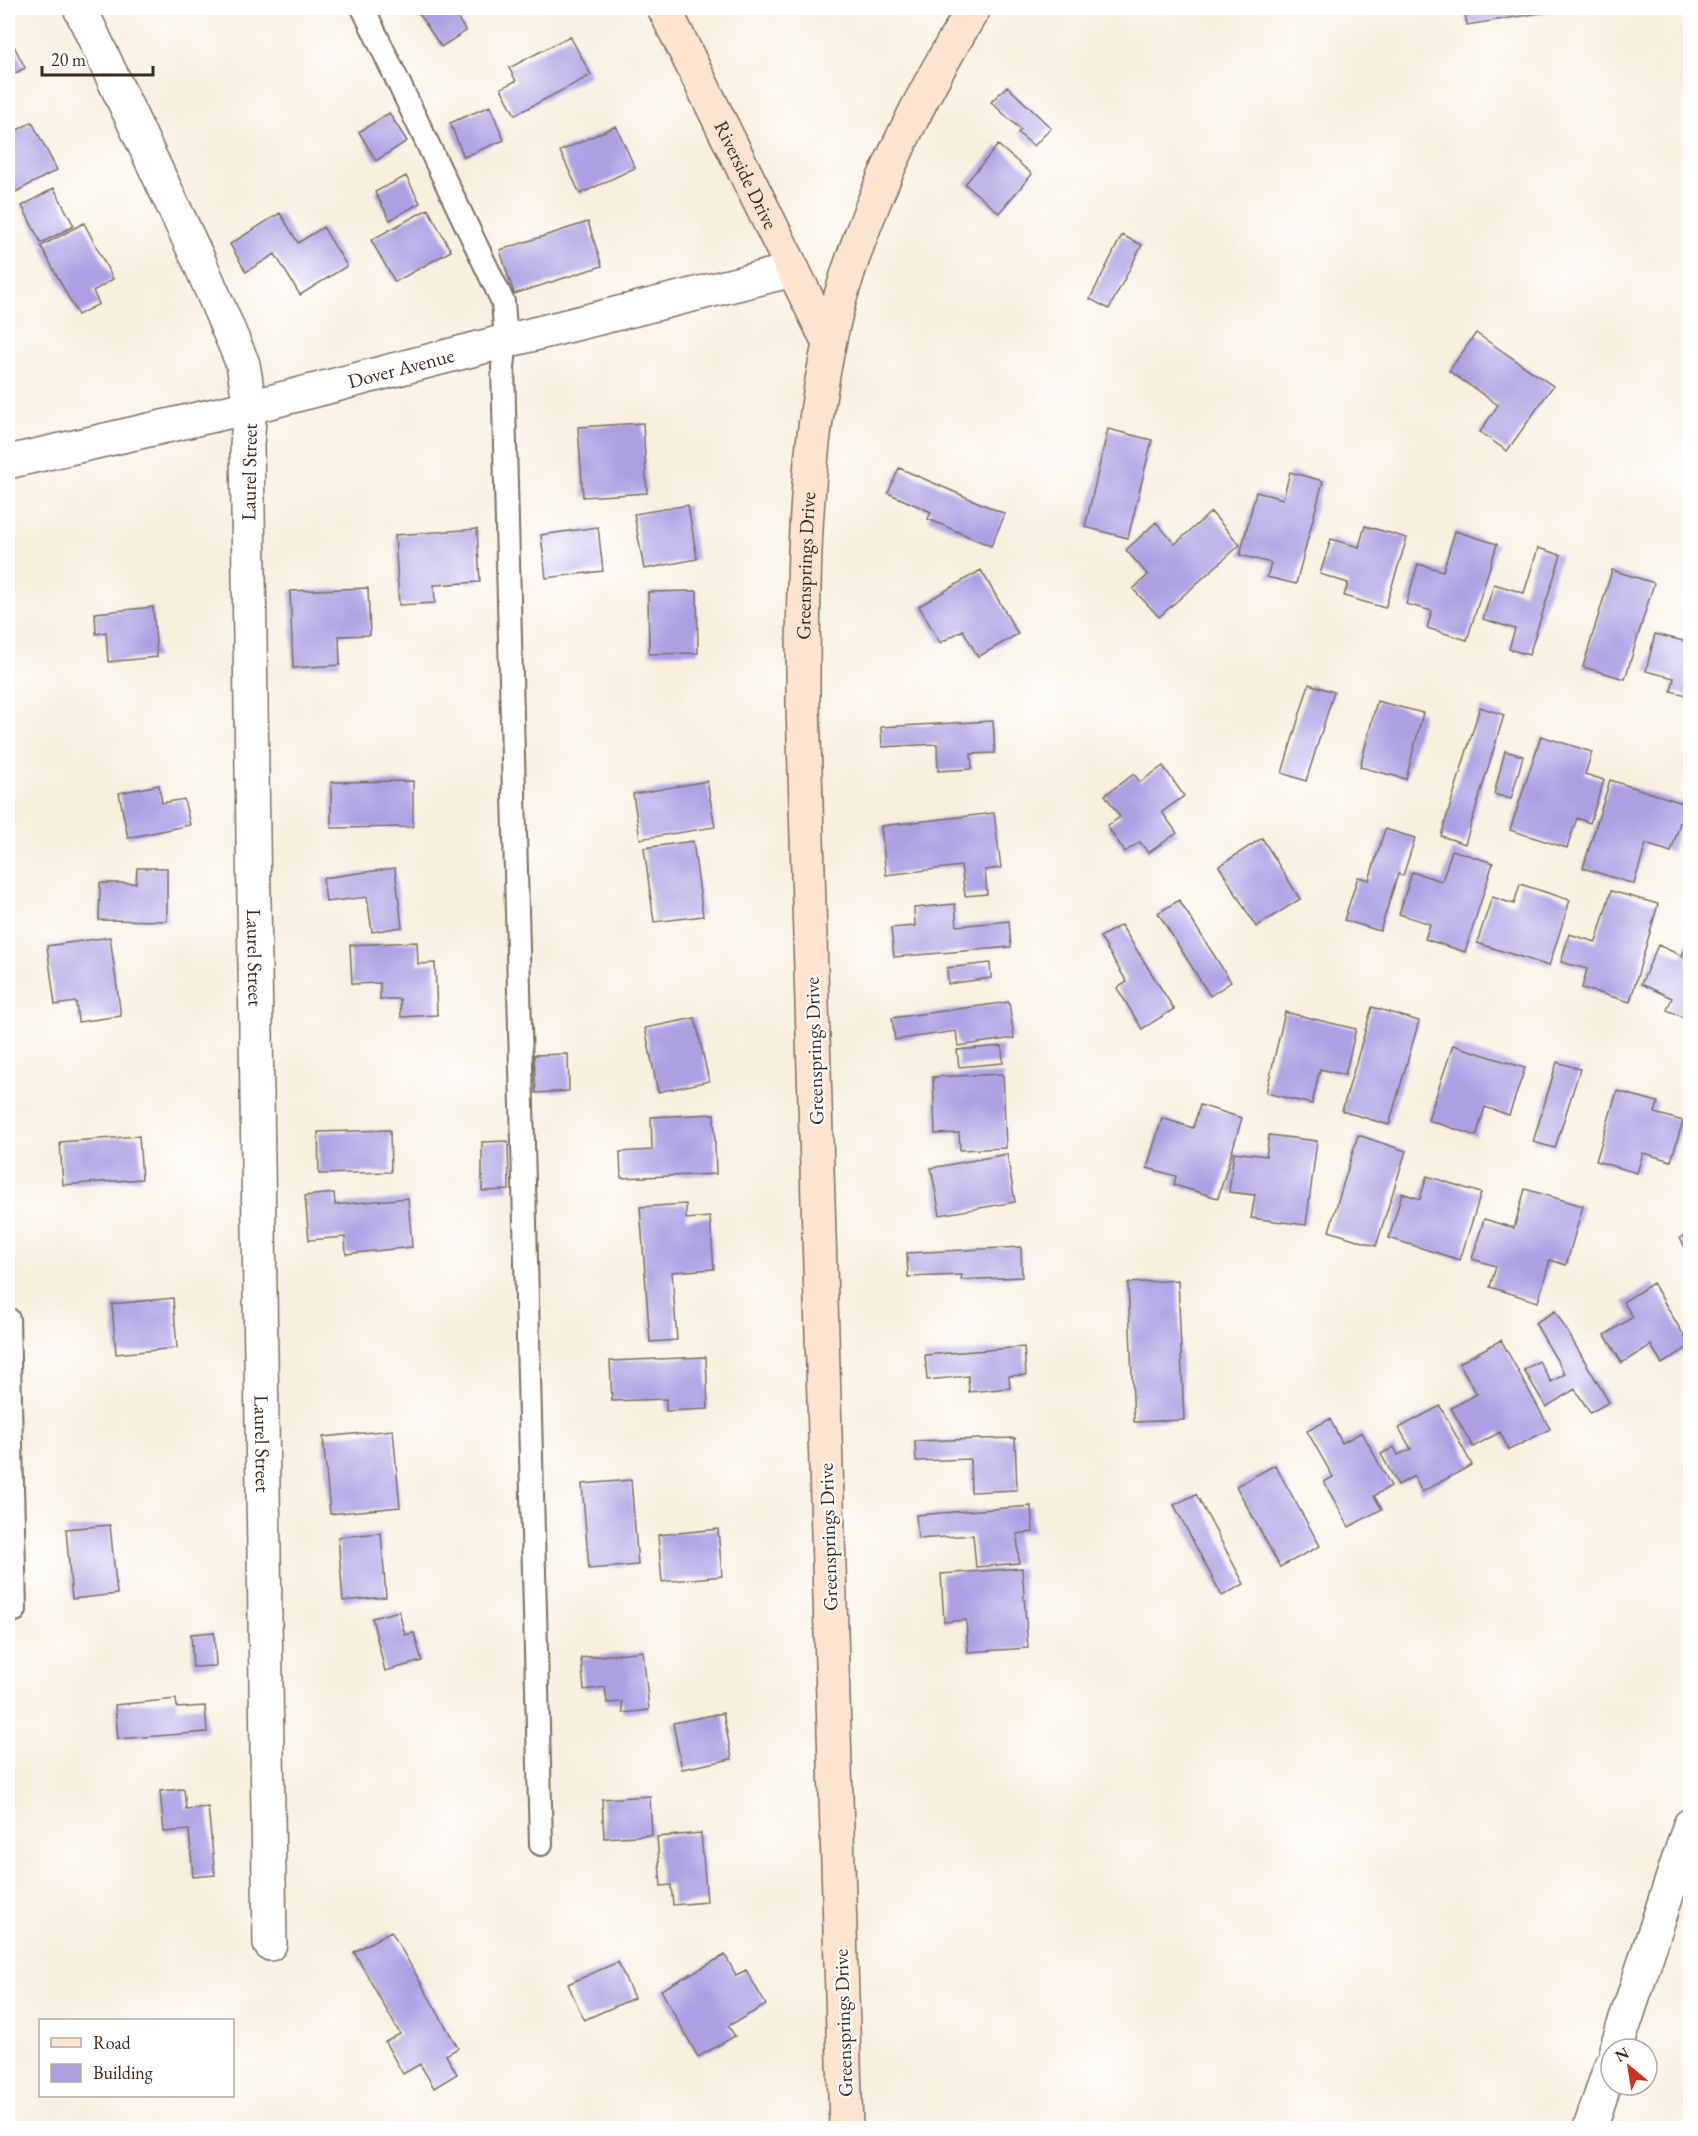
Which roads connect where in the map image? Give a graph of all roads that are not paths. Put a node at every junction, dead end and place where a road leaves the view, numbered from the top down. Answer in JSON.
{"nodes":[{"id":1,"x":80,"y":8,"type":"edge"},
{"id":2,"x":363,"y":8,"type":"edge"},
{"id":3,"x":664,"y":8,"type":"edge"},
{"id":4,"x":974,"y":8,"type":"edge"},
{"id":5,"x":793,"y":270,"type":"junction"},
{"id":6,"x":506,"y":341,"type":"junction"},
{"id":7,"x":829,"y":343,"type":"junction"},
{"id":8,"x":250,"y":407,"type":"junction"},
{"id":9,"x":8,"y":462,"type":"edge"},
{"id":10,"x":8,"y":1318,"type":"edge"},
{"id":11,"x":15,"y":1610,"type":"dead end"},
{"id":12,"x":1690,"y":1825,"type":"edge"},
{"id":13,"x":541,"y":1845,"type":"dead end"},
{"id":14,"x":270,"y":1944,"type":"dead end"},
{"id":15,"x":1620,"y":2037,"type":"edge"},
{"id":16,"x":1600,"y":2097,"type":"edge"},
{"id":17,"x":846,"y":2128,"type":"edge"},
{"id":18,"x":1590,"y":2128,"type":"edge"}],
"edges":[{"from":1,"to":8,"type":"street","name":"Laurel Street"},
{"from":2,"to":6,"type":"lane"},
{"from":3,"to":5,"type":"street","name":"Riverside Drive"},
{"from":4,"to":7,"type":"street","name":"Greensprings Drive"},
{"from":5,"to":6,"type":"street","name":"Dover Avenue"},
{"from":5,"to":7,"type":"street","name":"Riverside Drive"},
{"from":6,"to":8,"type":"street","name":"Dover Avenue"},
{"from":6,"to":13,"type":"lane"},
{"from":7,"to":17,"type":"street","name":"Greensprings Drive"},
{"from":8,"to":9,"type":"street","name":"Dover Avenue"},
{"from":8,"to":14,"type":"street","name":"Laurel Street"},
{"from":10,"to":11,"type":"lane"},
{"from":12,"to":15,"type":"street"},
{"from":16,"to":18,"type":"street"}]}
